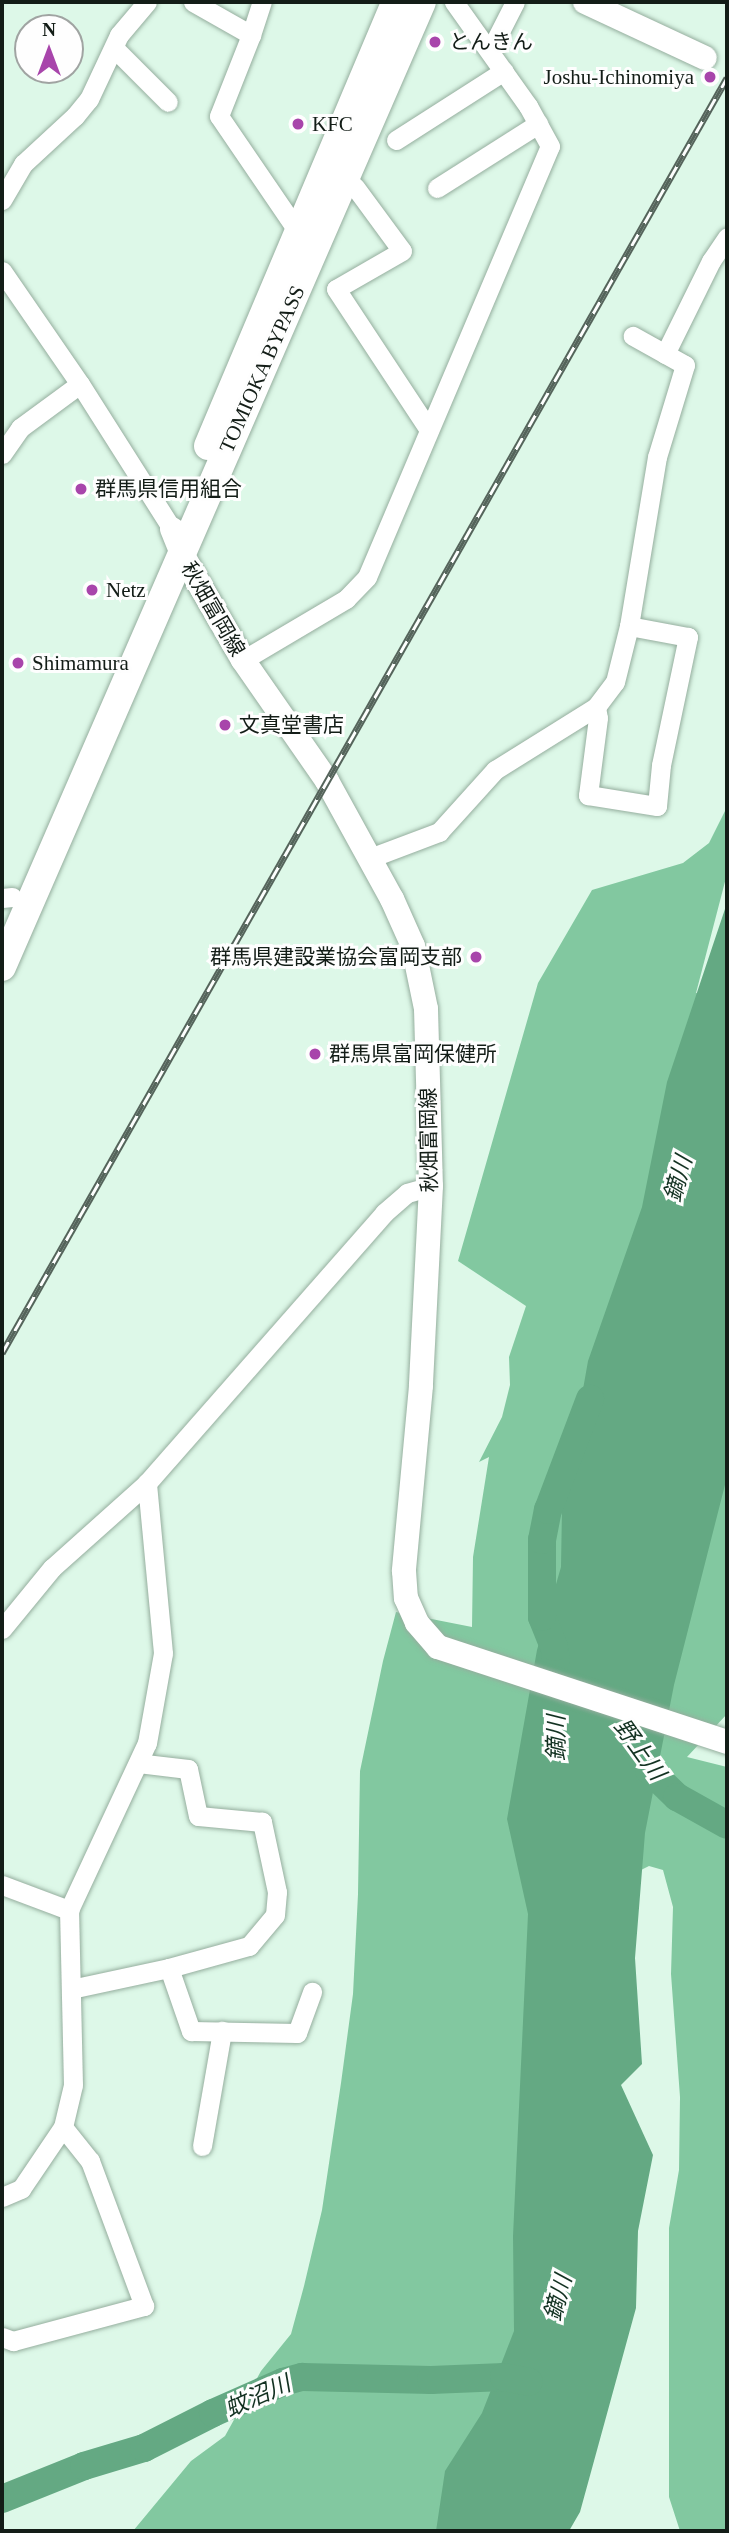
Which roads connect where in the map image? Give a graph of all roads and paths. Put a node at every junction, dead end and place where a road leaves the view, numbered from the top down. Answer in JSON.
{"nodes":[{"id":1,"x":147,"y":2,"type":"edge"},
{"id":2,"x":193,"y":2,"type":"edge"},
{"id":3,"x":262,"y":2,"type":"edge"},
{"id":4,"x":396,"y":2,"type":"edge"},
{"id":5,"x":422,"y":2,"type":"edge"},
{"id":6,"x":454,"y":2,"type":"edge"},
{"id":7,"x":515,"y":2,"type":"edge"},
{"id":8,"x":585,"y":2,"type":"edge"},
{"id":9,"x":251,"y":35,"type":"junction"},
{"id":10,"x":114,"y":48,"type":"junction"},
{"id":11,"x":490,"y":51,"type":"junction"},
{"id":12,"x":705,"y":58,"type":"dead end"},
{"id":13,"x":504,"y":71,"type":"junction"},
{"id":14,"x":168,"y":102,"type":"dead end"},
{"id":15,"x":538,"y":124,"type":"junction"},
{"id":16,"x":396,"y":141,"type":"dead end"},
{"id":17,"x":355,"y":187,"type":"dead end"},
{"id":18,"x":437,"y":188,"type":"dead end"},
{"id":19,"x":2,"y":200,"type":"edge"},
{"id":20,"x":298,"y":232,"type":"junction"},
{"id":21,"x":727,"y":237,"type":"edge"},
{"id":22,"x":2,"y":271,"type":"edge"},
{"id":23,"x":634,"y":336,"type":"dead end"},
{"id":24,"x":665,"y":354,"type":"junction"},
{"id":25,"x":80,"y":384,"type":"junction"},
{"id":26,"x":429,"y":430,"type":"junction"},
{"id":27,"x":2,"y":454,"type":"edge"},
{"id":28,"x":177,"y":542,"type":"junction"},
{"id":29,"x":629,"y":626,"type":"junction"},
{"id":30,"x":243,"y":660,"type":"junction"},
{"id":31,"x":596,"y":707,"type":"junction"},
{"id":32,"x":370,"y":858,"type":"junction"},
{"id":33,"x":5,"y":905,"type":"edge"},
{"id":34,"x":2,"y":967,"type":"edge"},
{"id":35,"x":431,"y":1186,"type":"junction"},
{"id":36,"x":147,"y":1483,"type":"junction"},
{"id":37,"x":2,"y":1629,"type":"edge"},
{"id":38,"x":720,"y":1736,"type":"edge"},
{"id":39,"x":138,"y":1763,"type":"junction"},
{"id":40,"x":2,"y":1885,"type":"edge"},
{"id":41,"x":69,"y":1910,"type":"junction"},
{"id":42,"x":169,"y":1968,"type":"junction"},
{"id":43,"x":71,"y":1989,"type":"junction"},
{"id":44,"x":312,"y":1992,"type":"dead end"},
{"id":45,"x":222,"y":2031,"type":"junction"},
{"id":46,"x":63,"y":2127,"type":"junction"},
{"id":47,"x":202,"y":2146,"type":"dead end"},
{"id":48,"x":2,"y":2197,"type":"edge"},
{"id":49,"x":2,"y":2337,"type":"edge"}],
"edges":[{"from":1,"to":10,"type":"street"},
{"from":2,"to":9,"type":"street"},
{"from":3,"to":9,"type":"street"},
{"from":4,"to":20,"type":"highway","name":"TOMIOKA BYPASS"},
{"from":5,"to":28,"type":"highway","name":"TOMIOKA BYPASS"},
{"from":6,"to":11,"type":"street"},
{"from":7,"to":11,"type":"street"},
{"from":8,"to":12,"type":"main road"},
{"from":9,"to":20,"type":"street"},
{"from":10,"to":14,"type":"street"},
{"from":10,"to":19,"type":"street"},
{"from":11,"to":13,"type":"street"},
{"from":13,"to":15,"type":"street"},
{"from":13,"to":16,"type":"street"},
{"from":15,"to":18,"type":"street"},
{"from":15,"to":26,"type":"street"},
{"from":17,"to":26,"type":"street"},
{"from":20,"to":28,"type":"highway","name":"TOMIOKA BYPASS"},
{"from":21,"to":24,"type":"street"},
{"from":22,"to":25,"type":"street"},
{"from":23,"to":24,"type":"street"},
{"from":24,"to":29,"type":"street"},
{"from":25,"to":27,"type":"street"},
{"from":25,"to":28,"type":"street"},
{"from":26,"to":30,"type":"street"},
{"from":28,"to":30,"type":"main road","name":"秋畑富岡線"},
{"from":28,"to":33,"type":"highway","name":"TOMIOKA BYPASS"},
{"from":28,"to":34,"type":"highway","name":"TOMIOKA BYPASS"},
{"from":29,"to":31,"type":"street"},
{"from":29,"to":31,"type":"street"},
{"from":30,"to":32,"type":"main road","name":"秋畑富岡線"},
{"from":31,"to":32,"type":"street"},
{"from":32,"to":35,"type":"main road","name":"秋畑富岡線"},
{"from":35,"to":36,"type":"street"},
{"from":35,"to":38,"type":"main road","name":"秋畑富岡線"},
{"from":36,"to":37,"type":"street"},
{"from":36,"to":39,"type":"street"},
{"from":39,"to":41,"type":"street"},
{"from":39,"to":42,"type":"street"},
{"from":40,"to":41,"type":"street"},
{"from":41,"to":43,"type":"street"},
{"from":42,"to":43,"type":"street"},
{"from":42,"to":45,"type":"street"},
{"from":43,"to":46,"type":"street"},
{"from":44,"to":45,"type":"street"},
{"from":45,"to":47,"type":"street"},
{"from":46,"to":48,"type":"street"},
{"from":46,"to":49,"type":"street"}]}
